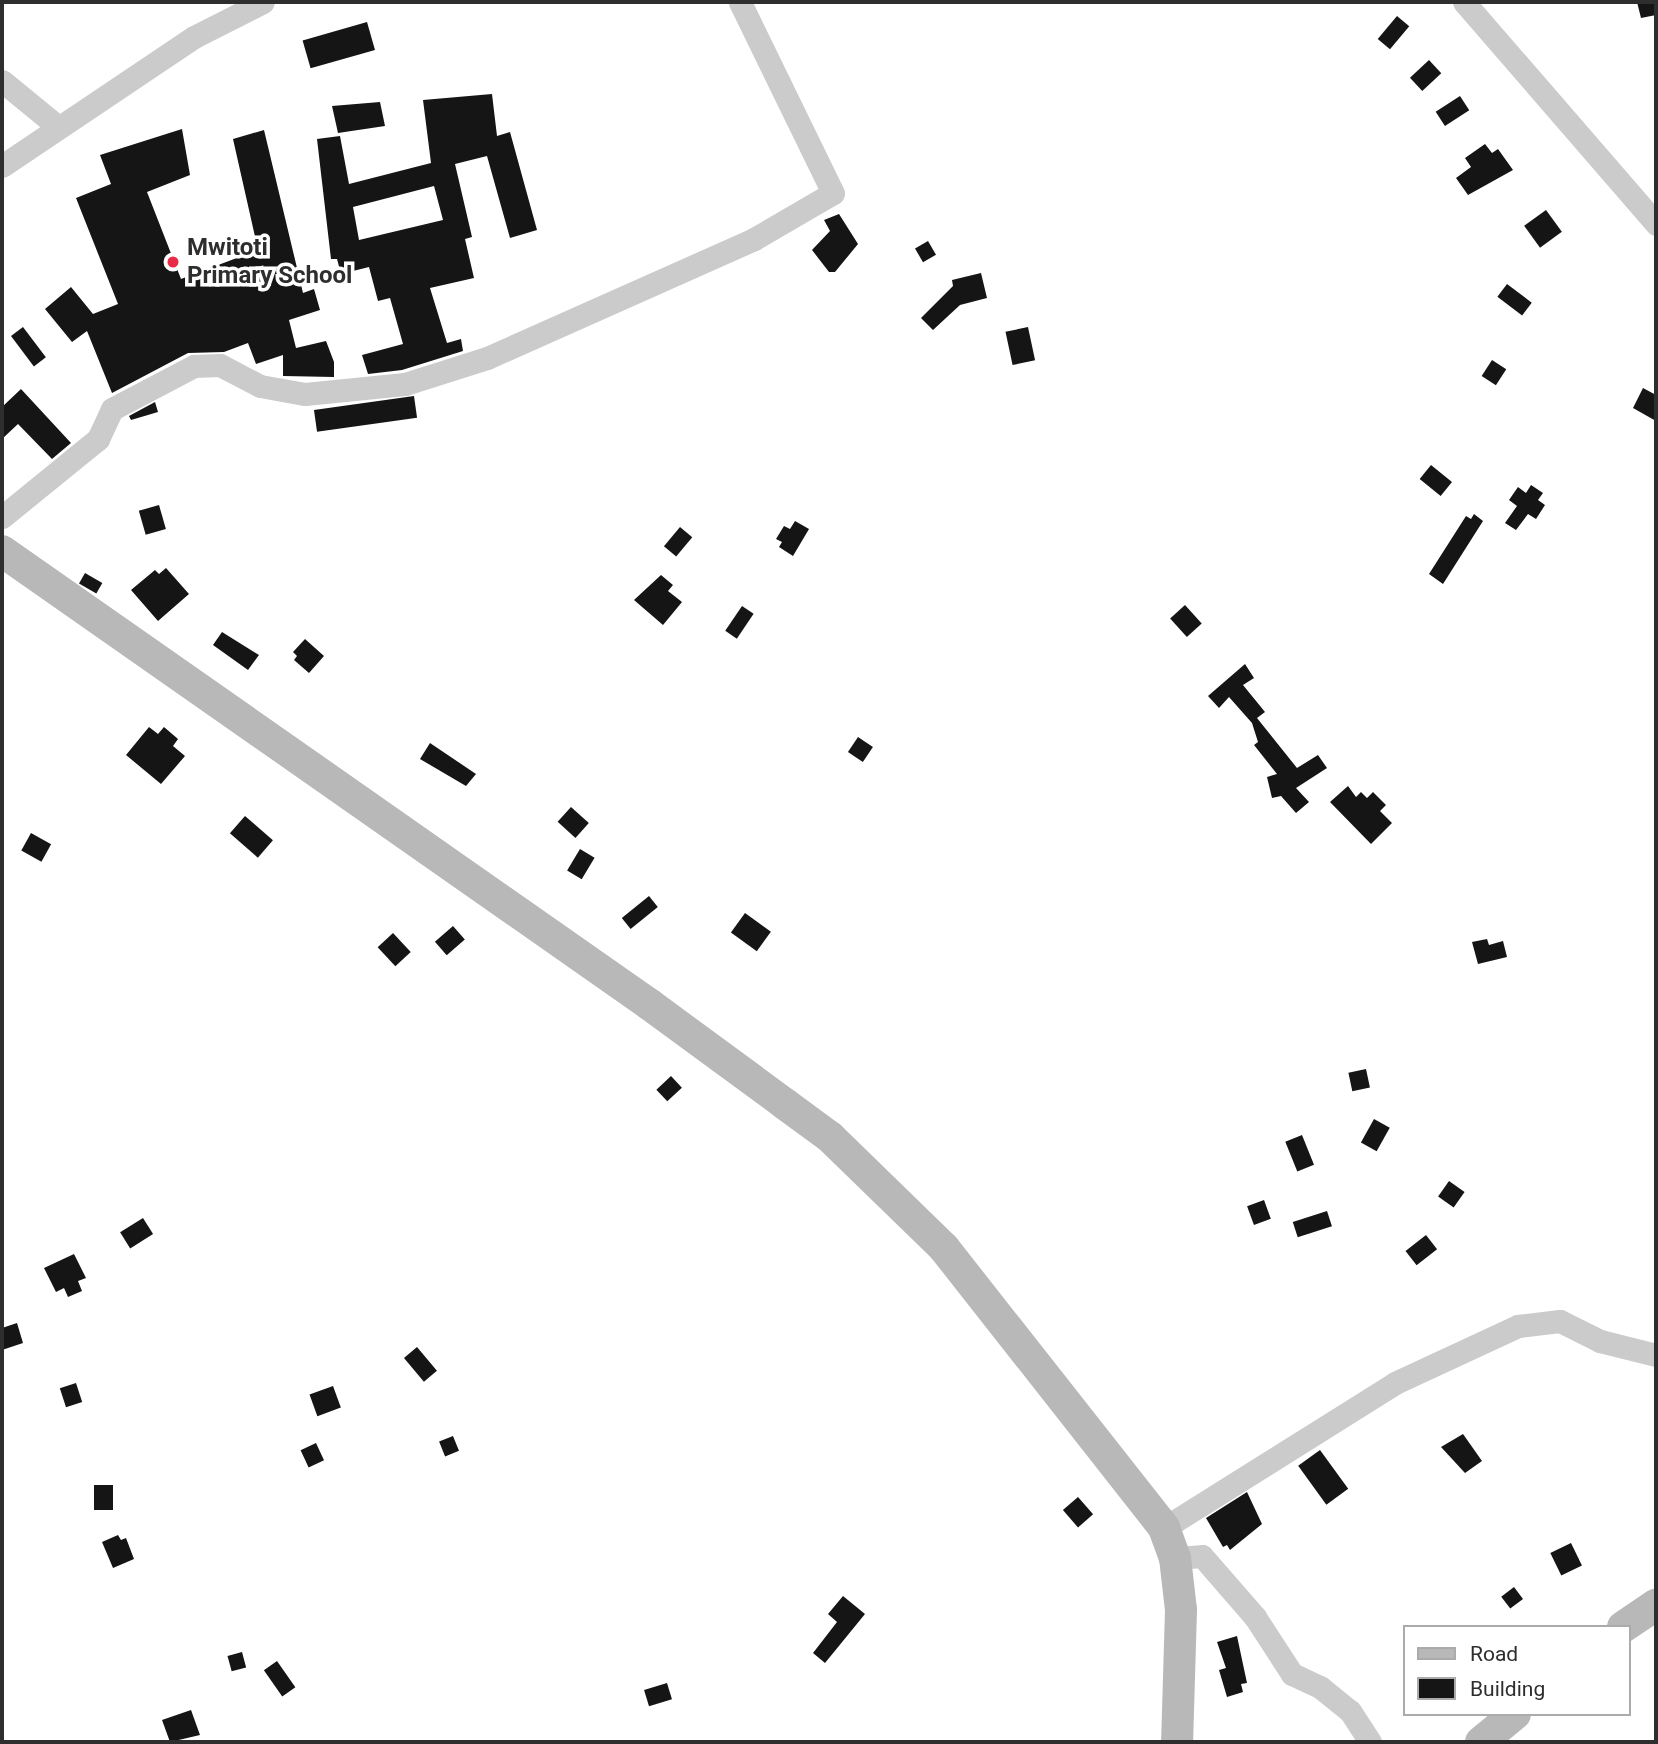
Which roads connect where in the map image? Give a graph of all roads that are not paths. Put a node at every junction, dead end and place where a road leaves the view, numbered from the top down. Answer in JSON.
{"nodes":[{"id":1,"x":263,"y":2,"type":"edge"},
{"id":2,"x":740,"y":2,"type":"edge"},
{"id":3,"x":1464,"y":2,"type":"edge"},
{"id":4,"x":2,"y":81,"type":"edge"},
{"id":5,"x":57,"y":126,"type":"junction"},
{"id":6,"x":2,"y":166,"type":"edge"},
{"id":7,"x":1656,"y":224,"type":"edge"},
{"id":8,"x":2,"y":517,"type":"edge"},
{"id":9,"x":2,"y":551,"type":"edge"},
{"id":10,"x":1656,"y":1355,"type":"edge"},
{"id":11,"x":1164,"y":1528,"type":"junction"},
{"id":12,"x":1175,"y":1558,"type":"junction"},
{"id":13,"x":1656,"y":1605,"type":"edge"},
{"id":14,"x":1626,"y":1625,"type":"edge"},
{"id":15,"x":1513,"y":1716,"type":"edge"},
{"id":16,"x":1177,"y":1742,"type":"edge"},
{"id":17,"x":1370,"y":1742,"type":"edge"},
{"id":18,"x":1481,"y":1742,"type":"edge"}],
"edges":[{"from":1,"to":5,"type":"street"},
{"from":2,"to":8,"type":"street"},
{"from":3,"to":7,"type":"street"},
{"from":4,"to":5,"type":"street"},
{"from":5,"to":6,"type":"street"},
{"from":9,"to":11,"type":"street"},
{"from":10,"to":11,"type":"street"},
{"from":11,"to":12,"type":"street"},
{"from":12,"to":16,"type":"street"},
{"from":12,"to":17,"type":"street"},
{"from":13,"to":14,"type":"street"},
{"from":15,"to":18,"type":"street"}]}
